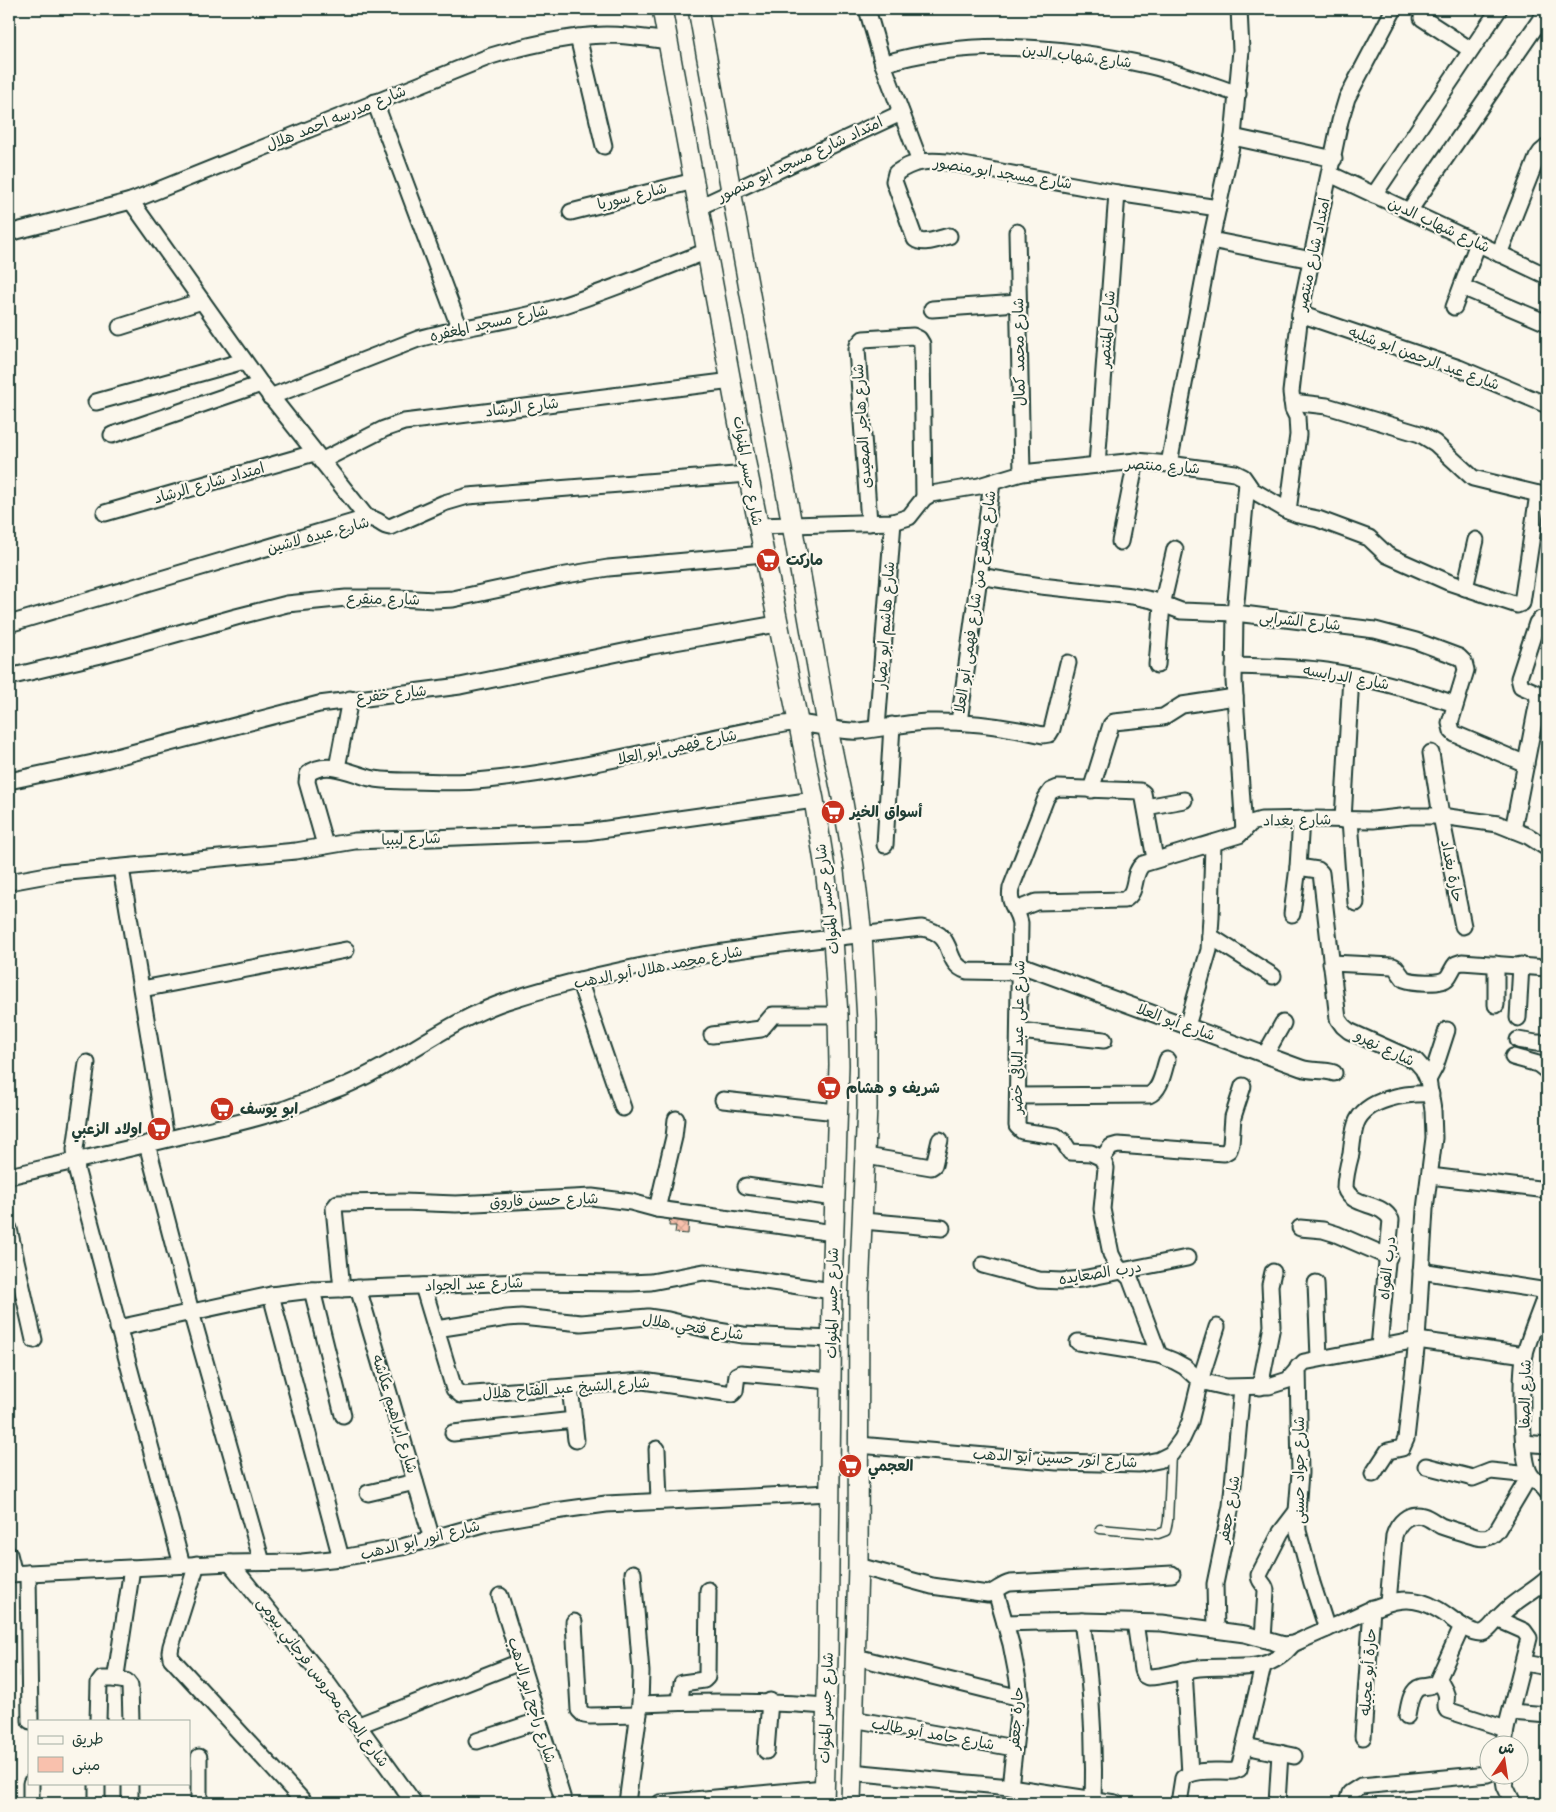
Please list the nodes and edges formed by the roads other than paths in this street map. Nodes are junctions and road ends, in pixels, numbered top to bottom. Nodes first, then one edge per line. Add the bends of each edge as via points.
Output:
1 (662, 9) edge
2 (698, 9) edge
3 (867, 9) edge
4 (1239, 9) edge
5 (1394, 9) edge
6 (1499, 9) edge
7 (1547, 10) edge
8 (1422, 18) dead end
9 (578, 37) junction
10 (668, 41) junction
11 (1471, 50) junction
12 (883, 64) junction
13 (1238, 94) junction
14 (376, 102) junction
15 (901, 113) junction
16 (1233, 137) junction
17 (604, 146) dead end
18 (1547, 147) edge
19 (1334, 159) junction
20 (920, 162) junction
21 (1330, 174) junction
22 (694, 181) junction
23 (732, 190) junction
24 (1117, 192) junction
25 (1374, 195) junction
26 (131, 201) junction
27 (699, 206) junction
28 (1218, 208) junction
29 (1409, 211) junction
30 (570, 212) dead end
31 (1017, 232) dead end
32 (9, 233) edge
33 (949, 236) dead end
34 (1211, 240) junction
35 (1478, 243) junction
36 (708, 251) junction
37 (1499, 254) junction
38 (1312, 260) junction
39 (1547, 276) edge
40 (1462, 286) junction
41 (202, 301) junction
42 (1018, 303) junction
43 (1454, 306) dead end
44 (932, 309) dead end
45 (1300, 314) junction
46 (1547, 323) edge
47 (120, 327) dead end
48 (460, 328) junction
49 (244, 361) junction
50 (732, 381) junction
51 (261, 384) junction
52 (270, 397) junction
53 (96, 402) dead end
54 (1292, 402) junction
55 (1547, 405) edge
56 (112, 435) dead end
57 (318, 457) junction
58 (1136, 461) junction
59 (1169, 464) junction
60 (1097, 465) junction
61 (1022, 473) junction
62 (748, 474) junction
63 (992, 482) junction
64 (1247, 483) junction
65 (1543, 495) edge
66 (924, 498) junction
67 (1288, 511) junction
68 (105, 513) dead end
69 (367, 518) junction
70 (869, 522) junction
71 (893, 522) junction
72 (792, 525) junction
73 (758, 526) junction
74 (1476, 540) dead end
75 (1120, 542) dead end
76 (1176, 548) dead end
77 (764, 554) junction
78 (979, 576) junction
79 (1465, 588) junction
80 (1162, 604) junction
81 (1235, 614) junction
82 (1547, 620) edge
83 (9, 624) edge
84 (777, 624) junction
85 (1068, 663) dead end
86 (1157, 665) dead end
87 (1234, 666) junction
88 (1351, 676) junction
89 (9, 677) edge
90 (1539, 695) edge
91 (1235, 697) junction
92 (350, 699) junction
93 (1455, 704) junction
94 (959, 722) junction
95 (798, 724) junction
96 (885, 726) junction
97 (828, 729) junction
98 (1431, 752) dead end
99 (1526, 764) junction
100 (337, 768) junction
101 (9, 781) edge
102 (1091, 790) junction
103 (814, 800) junction
104 (1184, 800) dead end
105 (1146, 807) junction
106 (1441, 816) junction
107 (1301, 819) junction
108 (1347, 820) junction
109 (1513, 830) junction
110 (1244, 831) junction
111 (1213, 843) junction
112 (325, 845) junction
113 (885, 845) dead end
114 (1547, 848) edge
115 (1155, 859) junction
116 (1298, 867) junction
117 (121, 868) junction
118 (9, 882) edge
119 (1356, 903) dead end
120 (1016, 910) junction
121 (1292, 914) dead end
122 (1463, 926) dead end
123 (862, 935) junction
124 (1210, 936) junction
125 (833, 939) junction
126 (346, 950) dead end
127 (1331, 963) junction
128 (1496, 964) junction
129 (1521, 965) junction
130 (1018, 968) junction
131 (1547, 968) edge
132 (1272, 976) dead end
133 (579, 980) junction
134 (142, 989) junction
135 (1496, 1005) dead end
136 (838, 1015) junction
137 (1518, 1018) dead end
138 (1283, 1023) dead end
139 (1187, 1026) junction
140 (1447, 1030) dead end
141 (1019, 1031) junction
142 (712, 1035) dead end
143 (1104, 1040) dead end
144 (1518, 1040) dead end
145 (1547, 1043) edge
146 (1265, 1055) junction
147 (1513, 1057) dead end
148 (1167, 1060) dead end
149 (87, 1063) dead end
150 (1547, 1071) edge
151 (1334, 1073) dead end
152 (1243, 1086) dead end
153 (1430, 1087) junction
154 (1018, 1096) junction
155 (723, 1100) dead end
156 (623, 1108) dead end
157 (838, 1112) junction
158 (676, 1119) dead end
159 (166, 1139) junction
160 (940, 1140) dead end
161 (147, 1144) junction
162 (866, 1156) junction
163 (1102, 1158) junction
164 (75, 1160) junction
165 (9, 1176) edge
166 (1430, 1176) junction
167 (746, 1186) dead end
168 (1547, 1190) edge
169 (835, 1198) junction
170 (657, 1209) junction
171 (864, 1221) junction
172 (942, 1228) dead end
173 (1300, 1228) dead end
174 (9, 1229) edge
175 (834, 1233) junction
176 (1389, 1257) junction
177 (1187, 1258) dead end
178 (983, 1265) dead end
179 (1122, 1270) junction
180 (1421, 1271) junction
181 (1273, 1272) dead end
182 (1316, 1283) dead end
183 (423, 1286) junction
184 (358, 1288) junction
185 (342, 1289) junction
186 (312, 1290) junction
187 (832, 1291) junction
188 (1547, 1291) edge
189 (271, 1295) junction
190 (191, 1312) junction
191 (1544, 1312) edge
192 (118, 1328) junction
193 (1217, 1328) dead end
194 (436, 1329) junction
195 (831, 1339) junction
196 (34, 1340) dead end
197 (1417, 1340) junction
198 (1078, 1342) dead end
199 (1380, 1346) junction
200 (1159, 1355) junction
201 (1525, 1355) junction
202 (1318, 1358) junction
203 (1298, 1367) junction
204 (830, 1381) junction
205 (1200, 1381) junction
206 (570, 1387) junction
207 (1260, 1387) junction
208 (1242, 1388) junction
209 (343, 1415) dead end
210 (574, 1420) junction
211 (453, 1434) dead end
212 (576, 1440) dead end
213 (1524, 1443) junction
214 (859, 1445) junction
215 (1547, 1446) edge
216 (657, 1449) dead end
217 (1171, 1454) junction
218 (1426, 1466) dead end
219 (1373, 1474) dead end
220 (1530, 1475) junction
221 (416, 1482) junction
222 (1547, 1492) edge
223 (368, 1493) dead end
224 (830, 1493) junction
225 (659, 1500) junction
226 (1297, 1512) junction
227 (1100, 1529) dead end
228 (432, 1539) junction
229 (9, 1554) edge
230 (341, 1558) junction
231 (230, 1562) junction
232 (262, 1562) junction
233 (197, 1564) junction
234 (182, 1565) junction
235 (858, 1566) junction
236 (132, 1568) junction
237 (633, 1573) dead end
238 (17, 1574) edge
239 (1172, 1574) dead end
240 (1547, 1579) edge
241 (708, 1590) dead end
242 (996, 1592) junction
243 (500, 1596) dead end
244 (1388, 1602) junction
245 (1372, 1608) junction
246 (1497, 1619) junction
247 (1082, 1621) junction
248 (574, 1622) dead end
249 (1135, 1622) junction
250 (1005, 1623) junction
251 (1462, 1626) junction
252 (1326, 1629) junction
253 (1216, 1630) junction
254 (1263, 1639) junction
255 (1293, 1644) junction
256 (856, 1658) junction
257 (520, 1662) junction
258 (1524, 1663) junction
259 (1263, 1666) junction
260 (1547, 1667) edge
261 (1184, 1670) junction
262 (114, 1678) junction
263 (1439, 1678) junction
264 (1020, 1698) junction
265 (770, 1701) junction
266 (680, 1702) junction
267 (826, 1706) junction
268 (640, 1709) junction
269 (1511, 1712) junction
270 (1547, 1715) edge
271 (1407, 1716) dead end
272 (853, 1719) junction
273 (30, 1720) edge
274 (98, 1720) edge
275 (131, 1720) edge
276 (538, 1721) junction
277 (360, 1725) junction
278 (1506, 1729) junction
279 (1505, 1734) edge
280 (1363, 1737) dead end
281 (477, 1740) dead end
282 (1245, 1746) junction
283 (1014, 1748) junction
284 (766, 1751) dead end
285 (199, 1757) dead end
286 (852, 1772) junction
287 (1190, 1774) junction
288 (1478, 1775) edge
289 (31, 1784) edge
290 (97, 1784) edge
291 (130, 1784) edge
292 (1505, 1784) edge
293 (1010, 1787) junction
294 (824, 1796) edge
295 (1093, 1799) junction
296 (31, 1803) edge
297 (97, 1803) edge
298 (130, 1803) edge
299 (199, 1803) edge
300 (305, 1803) edge
301 (414, 1803) edge
302 (564, 1803) edge
303 (627, 1803) edge
304 (660, 1803) edge
305 (850, 1803) edge
306 (1115, 1803) edge
307 (1179, 1803) edge
308 (1277, 1803) edge
309 (1347, 1803) edge
310 (1513, 1803) edge

1 - 10 street, شارع جسر المنوات
2 - 23 street, شارع جسر المنوات
3 - 12 street
4 - 13 street
5 - 19 street, امتداد شارع منتصر via 1347,98
6 - 11 street
7 - 29 street
8 - 11 street
9 - 10 street, شارع مدرسه احمد هلال via 606,35
9 - 14 street, شارع مدرسه احمد هلال via 491,56
9 - 17 street
10 - 22 street, شارع جسر المنوات
11 - 25 street
12 - 13 street, شارع شهاب الدين via 911,56 970,48 1035,49 1151,66
12 - 15 street
13 - 16 street
14 - 26 street, شارع مدرسه احمد هلال
14 - 48 street
15 - 20 street
15 - 23 street, امتداد شارع مسجد ابو منصور
16 - 19 street
16 - 28 street
18 - 37 street via 1537,158
19 - 21 street, امتداد شارع منتصر
20 - 24 street, شارع مسجد ابو منصور via 947,162
20 - 33 street, شارع مسجد ابو منصور via 898,171 893,178 914,237 924,242
21 - 25 street, شارع شهاب الدين
21 - 38 street, امتداد شارع منتصر
22 - 27 street, شارع جسر المنوات
22 - 30 street, شارع سوريا
23 - 27 street, امتداد شارع مسجد ابو منصور
23 - 72 street, شارع جسر المنوات
24 - 28 street, شارع مسجد ابو منصور
24 - 60 street, شارع المنتصر
25 - 29 street, شارع شهاب الدين
26 - 32 street, شارع مدرسه احمد هلال
26 - 41 street
27 - 36 street, شارع جسر المنوات
28 - 34 street
29 - 35 street, شارع شهاب الدين
31 - 42 street, شارع محمد كمال
34 - 38 street
34 - 59 street
35 - 37 street, شارع شهاب الدين
35 - 40 street
36 - 48 street, شارع مسجد المغفره via 556,308
36 - 50 street, شارع جسر المنوات
37 - 39 street, شارع شهاب الدين
38 - 45 street, امتداد شارع منتصر
40 - 43 street
40 - 46 street
41 - 47 street
41 - 49 street
42 - 44 street
42 - 61 street, شارع محمد كمال
45 - 54 street, امتداد شارع منتصر via 1291,383
45 - 55 street, شارع عبد الرحمن ابو شلبه via 1452,365
48 - 52 street, شارع مسجد المغفره via 418,339
49 - 51 street
49 - 53 street
50 - 57 street, شارع الرشاد via 404,422
50 - 62 street, شارع جسر المنوات
51 - 52 street
51 - 56 street
52 - 57 street
54 - 65 street via 1327,406 1420,434 1435,443 1473,478
54 - 67 street, امتداد شارع منتصر via 1298,426
57 - 68 street, امتداد شارع الرشاد
57 - 69 street
58 - 59 street, شارع منتصر
58 - 60 street, شارع منتصر
58 - 75 street
59 - 64 street, شارع منتصر via 1235,473
60 - 61 street, شارع منتصر
61 - 63 street, شارع منتصر
62 - 69 street, شارع عبده لاشين via 468,496 390,527
62 - 73 street, شارع جسر المنوات
63 - 66 street, شارع منتصر
63 - 78 street, شارع متفرع من شارع فهمى أبو العلا
64 - 67 street, شارع منتصر via 1252,490
64 - 81 street
65 - 79 street, شارع منتصر via 1522,603 1517,605
66 - 70 street, شارع هاجر الصعيدى via 922,344 912,336 863,339 857,353
66 - 71 street via 909,517
67 - 79 street, شارع منتصر via 1370,538 1387,555
69 - 83 street, شارع عبده لاشين
70 - 71 street
70 - 72 street
71 - 96 street, شارع هاشم ابو نصار
72 - 73 street
72 - 97 street, شارع جسر المنوات
73 - 77 street, شارع جسر المنوات
74 - 79 street
76 - 80 street
77 - 84 street, شارع جسر المنوات
77 - 89 street, شارع منقرع via 608,568 453,599 346,598 287,604
78 - 80 street, شارع الشرابى via 1132,596
78 - 94 street, شارع متفرع من شارع فهمى أبو العلا
80 - 81 street, شارع الشرابى via 1181,611
80 - 86 street
81 - 87 street
81 - 93 street, شارع الشرابى via 1375,630 1459,656 1466,670
82 - 90 street via 1540,619 1537,623 1519,678 1521,686
84 - 92 street, شارع خفرع via 460,686
84 - 95 street, شارع جسر المنوات
85 - 94 street, شارع فهمى أبو العلا via 1048,734
87 - 88 street, شارع الدرايسه via 1279,667
87 - 91 street
88 - 93 street, شارع الدرايسه
88 - 108 street
90 - 99 street
91 - 102 street via 1182,705 1163,717 1114,722
91 - 110 street
92 - 100 street
92 - 101 street, شارع خفرع
93 - 99 street, شارع الشرابى via 1450,723 1455,734
94 - 96 street, شارع فهمى أبو العلا
95 - 97 street, شارع فهمى أبو العلا
95 - 100 street, شارع فهمى أبو العلا via 785,724 579,767 484,781 383,780
95 - 103 street, شارع جسر المنوات
96 - 97 street, شارع فهمى أبو العلا via 850,731
96 - 113 street, شارع هاشم ابو نصار
97 - 123 street, شارع جسر المنوات via 854,866
98 - 106 street, حارة بغداد
99 - 109 street
100 - 112 street, شارع فهمى أبو العلا via 311,771 307,776
102 - 105 street, شارع على عبد الباقى خضر via 1140,791
102 - 120 street, شارع على عبد الباقى خضر via 1058,788 1048,794 1011,888 1011,904
103 - 112 street, شارع ليبيا via 558,835 385,839
103 - 125 street, شارع جسر المنوات
104 - 105 street
105 - 115 street
106 - 108 street, شارع بغداد
106 - 109 street, شارع بغداد via 1498,824
106 - 122 street, حارة بغداد
107 - 108 street, شارع بغداد
107 - 110 street, شارع بغداد via 1254,821
107 - 116 street
108 - 119 street
109 - 114 street, شارع بغداد
110 - 111 street, شارع بغداد via 1239,836
111 - 115 street, شارع بغداد
111 - 124 street
112 - 117 street, شارع ليبيا via 296,851
115 - 120 street, شارع بغداد via 1138,868 1133,892 1124,900 1036,902
116 - 121 street
116 - 127 street, شارع نهرو via 1321,872
117 - 118 street, شارع ليبيا via 58,873
117 - 134 street
120 - 130 street, شارع على عبد الباقى خضر via 1020,923
123 - 125 street, شارع محمد هلال أبو الدهب
123 - 130 street via 922,928 934,930 941,934 955,963 962,969
123 - 162 street, شارع جسر المنوات via 867,1021
124 - 132 street
124 - 139 street via 1206,963
125 - 133 street, شارع محمد هلال أبو الدهب via 681,960
125 - 136 street, شارع جسر المنوات
126 - 134 street
127 - 128 street via 1393,966 1404,979 1430,982 1443,981 1456,964 1462,962
127 - 153 street, شارع نهرو via 1336,1008 1342,1026 1416,1061
128 - 129 street
128 - 135 street
129 - 131 street
129 - 137 street
130 - 139 street, شارع أبو العلا
130 - 141 street, شارع على عبد الباقى خضر
133 - 156 street
133 - 159 street, شارع محمد هلال أبو الدهب via 471,1015 342,1087 278,1111
134 - 159 street
136 - 142 street via 773,1015 760,1029
136 - 157 street, شارع جسر المنوات
138 - 146 street
139 - 146 street, شارع أبو العلا
140 - 153 street
141 - 143 street
141 - 154 street, شارع على عبد الباقى خضر
144 - 145 street
146 - 151 street, شارع أبو العلا via 1305,1070
147 - 150 street via 1538,1064
148 - 154 street via 1158,1088 1149,1095
149 - 164 street
152 - 163 street via 1234,1117 1231,1144 1224,1154 1118,1145 1111,1147
153 - 166 street, شارع نهرو via 1434,1124
153 - 176 street, درب الفواه via 1385,1100 1365,1111 1356,1124 1345,1188 1350,1196 1384,1210 1388,1215 1392,1226
154 - 163 street, شارع على عبد الباقى خضر via 1017,1126 1020,1130 1056,1136 1070,1152 1091,1153
155 - 157 street
157 - 169 street, شارع جسر المنوات
158 - 170 street
159 - 161 street, شارع محمد هلال أبو الدهب
160 - 162 street via 931,1167
161 - 164 street, شارع محمد هلال أبو الدهب
161 - 190 street
162 - 171 street, شارع جسر المنوات
163 - 179 street via 1106,1168 1102,1209 1113,1261
164 - 165 street, شارع محمد هلال أبو الدهب
164 - 192 street
166 - 168 street
166 - 180 street, شارع نهرو
167 - 169 street
169 - 175 street, شارع جسر المنوات
170 - 175 street, شارع حسن فاروق
170 - 185 street, شارع حسن فاروق via 592,1197 456,1204 338,1203 334,1208
171 - 172 street
171 - 214 street, شارع جسر المنوات
173 - 176 street via 1336,1234
174 - 196 street
175 - 187 street, شارع جسر المنوات
176 - 199 street, درب الفواه
177 - 179 street, درب الصعايده
178 - 179 street, درب الصعايده via 1039,1280 1061,1281
179 - 200 street via 1130,1278
180 - 188 street
180 - 197 street, شارع نهرو
181 - 207 street via 1270,1285 1272,1326
182 - 202 street
183 - 184 street, شارع عبد الجواد
183 - 187 street, شارع عبد الجواد via 651,1282 704,1272
183 - 194 street, شارع الشيخ عبد الفتاح هلال
184 - 185 street, شارع عبد الجواد
184 - 221 street, شارع ابراهيم عكاشه
185 - 186 street, شارع عبد الجواد
186 - 189 street, شارع عبد الجواد
186 - 209 street
187 - 195 street, شارع جسر المنوات
188 - 191 street, شارع الصفا
189 - 190 street, شارع عبد الجواد
189 - 230 street
190 - 192 street, شارع عبد الجواد
190 - 232 street
191 - 201 street, شارع الصفا
192 - 234 street
193 - 205 street
194 - 195 street, شارع فتحي هلال via 522,1317 581,1323 648,1317 743,1335
194 - 206 street, شارع الشيخ عبد الفتاح هلال via 454,1389 461,1395
195 - 204 street, شارع جسر المنوات
197 - 199 street
197 - 201 street
197 - 219 street, شارع نهرو via 1405,1442 1399,1450 1388,1451
198 - 200 street
199 - 202 street
200 - 205 street via 1185,1367
201 - 213 street, شارع الصفا via 1522,1381
202 - 203 street
203 - 207 street via 1288,1380
203 - 226 street, شارع جواد حسنى via 1300,1473
204 - 206 street, شارع الشيخ عبد الفتاح هلال via 741,1373 737,1375 735,1392 730,1394 643,1381
204 - 224 street, شارع جسر المنوات
205 - 208 street via 1213,1386
205 - 217 street via 1190,1422
206 - 210 street
207 - 208 street
208 - 253 street, شارع جعفر via 1232,1498 1215,1584
210 - 211 street
210 - 212 street
213 - 215 street
213 - 220 street, شارع الصفا
214 - 217 street, شارع انور حسين أبو الدهب via 1058,1462 1139,1464
214 - 235 street, شارع جسر المنوات
216 - 225 street
217 - 227 lane via 1166,1531 1158,1534
218 - 220 street via 1473,1478 1491,1471
220 - 222 street
220 - 244 street via 1491,1537 1476,1537 1439,1525 1424,1516 1404,1519 1394,1536
221 - 223 street
221 - 228 street, شارع ابراهيم عكاشه
224 - 225 street, شارع انور ابو الدهب
224 - 267 street, شارع جسر المنوات
225 - 228 street, شارع انور ابو الدهب via 548,1512 491,1522
226 - 252 street, شارع جواد حسنى via 1303,1551
226 - 254 street via 1281,1532 1259,1575 1266,1591
228 - 230 street, شارع انور ابو الدهب
229 - 238 street
230 - 232 street, شارع انور ابو الدهب
231 - 232 street, شارع انور ابو الدهب
231 - 233 street, شارع انور ابو الدهب
231 - 277 street, شارع الحاج محروس فرجاني بيومى
233 - 234 street, شارع انور ابو الدهب
233 - 300 street via 171,1646 171,1658
234 - 236 street, شارع انور ابو الدهب
235 - 242 street via 954,1591
235 - 256 street, شارع جسر المنوات
236 - 238 street, شارع انور ابو الدهب
236 - 262 street
237 - 268 street via 641,1672
238 - 273 street
239 - 242 street via 1010,1583
240 - 246 street
241 - 266 street via 708,1678 682,1683
242 - 250 street, حارة جعفر
243 - 257 street, شارع راجح ابو الدهب
244 - 245 street
244 - 251 street via 1424,1603
245 - 252 street
245 - 280 street, حارة أبو عجيله
246 - 251 street via 1481,1633
246 - 258 street via 1528,1635 1530,1642
247 - 249 street
247 - 250 street
247 - 295 street via 1091,1692
248 - 268 street via 579,1710 590,1716
249 - 253 street
249 - 261 street via 1144,1675 1151,1678
250 - 264 street, حارة جعفر via 1016,1662
251 - 263 street
252 - 255 street
253 - 254 street
254 - 255 street via 1275,1644
255 - 259 street via 1285,1654
256 - 264 street
256 - 272 street, شارع جسر المنوات
257 - 276 street, شارع راجح ابو الدهب
257 - 277 street
258 - 260 street
258 - 269 street
259 - 261 street
259 - 282 street
261 - 287 street
262 - 274 street via 102,1679 99,1683
262 - 275 street via 126,1681 130,1686
263 - 271 street via 1434,1685 1421,1687 1413,1694
263 - 278 street via 1446,1693 1448,1710
264 - 283 street, حارة جعفر
265 - 266 street
265 - 267 street
265 - 284 street
266 - 268 street
267 - 294 street, شارع جسر المنوات
268 - 303 street
269 - 270 street
269 - 278 street
272 - 283 street, شارع حامد أبو طالب
272 - 286 street, شارع جسر المنوات
276 - 281 street
276 - 302 street, شارع راجح ابو الدهب
277 - 301 street, شارع الحاج محروس فرجاني بيومى
278 - 279 street
282 - 287 street via 1239,1770
282 - 308 street via 1287,1755
283 - 293 street, حارة جعفر
285 - 299 street
286 - 293 street
286 - 305 street, شارع جسر المنوات
287 - 307 street via 1184,1778
288 - 309 street via 1361,1786 1350,1793
289 - 296 street
290 - 297 street
291 - 298 street
292 - 310 street
293 - 295 street
294 - 304 street
295 - 306 street

